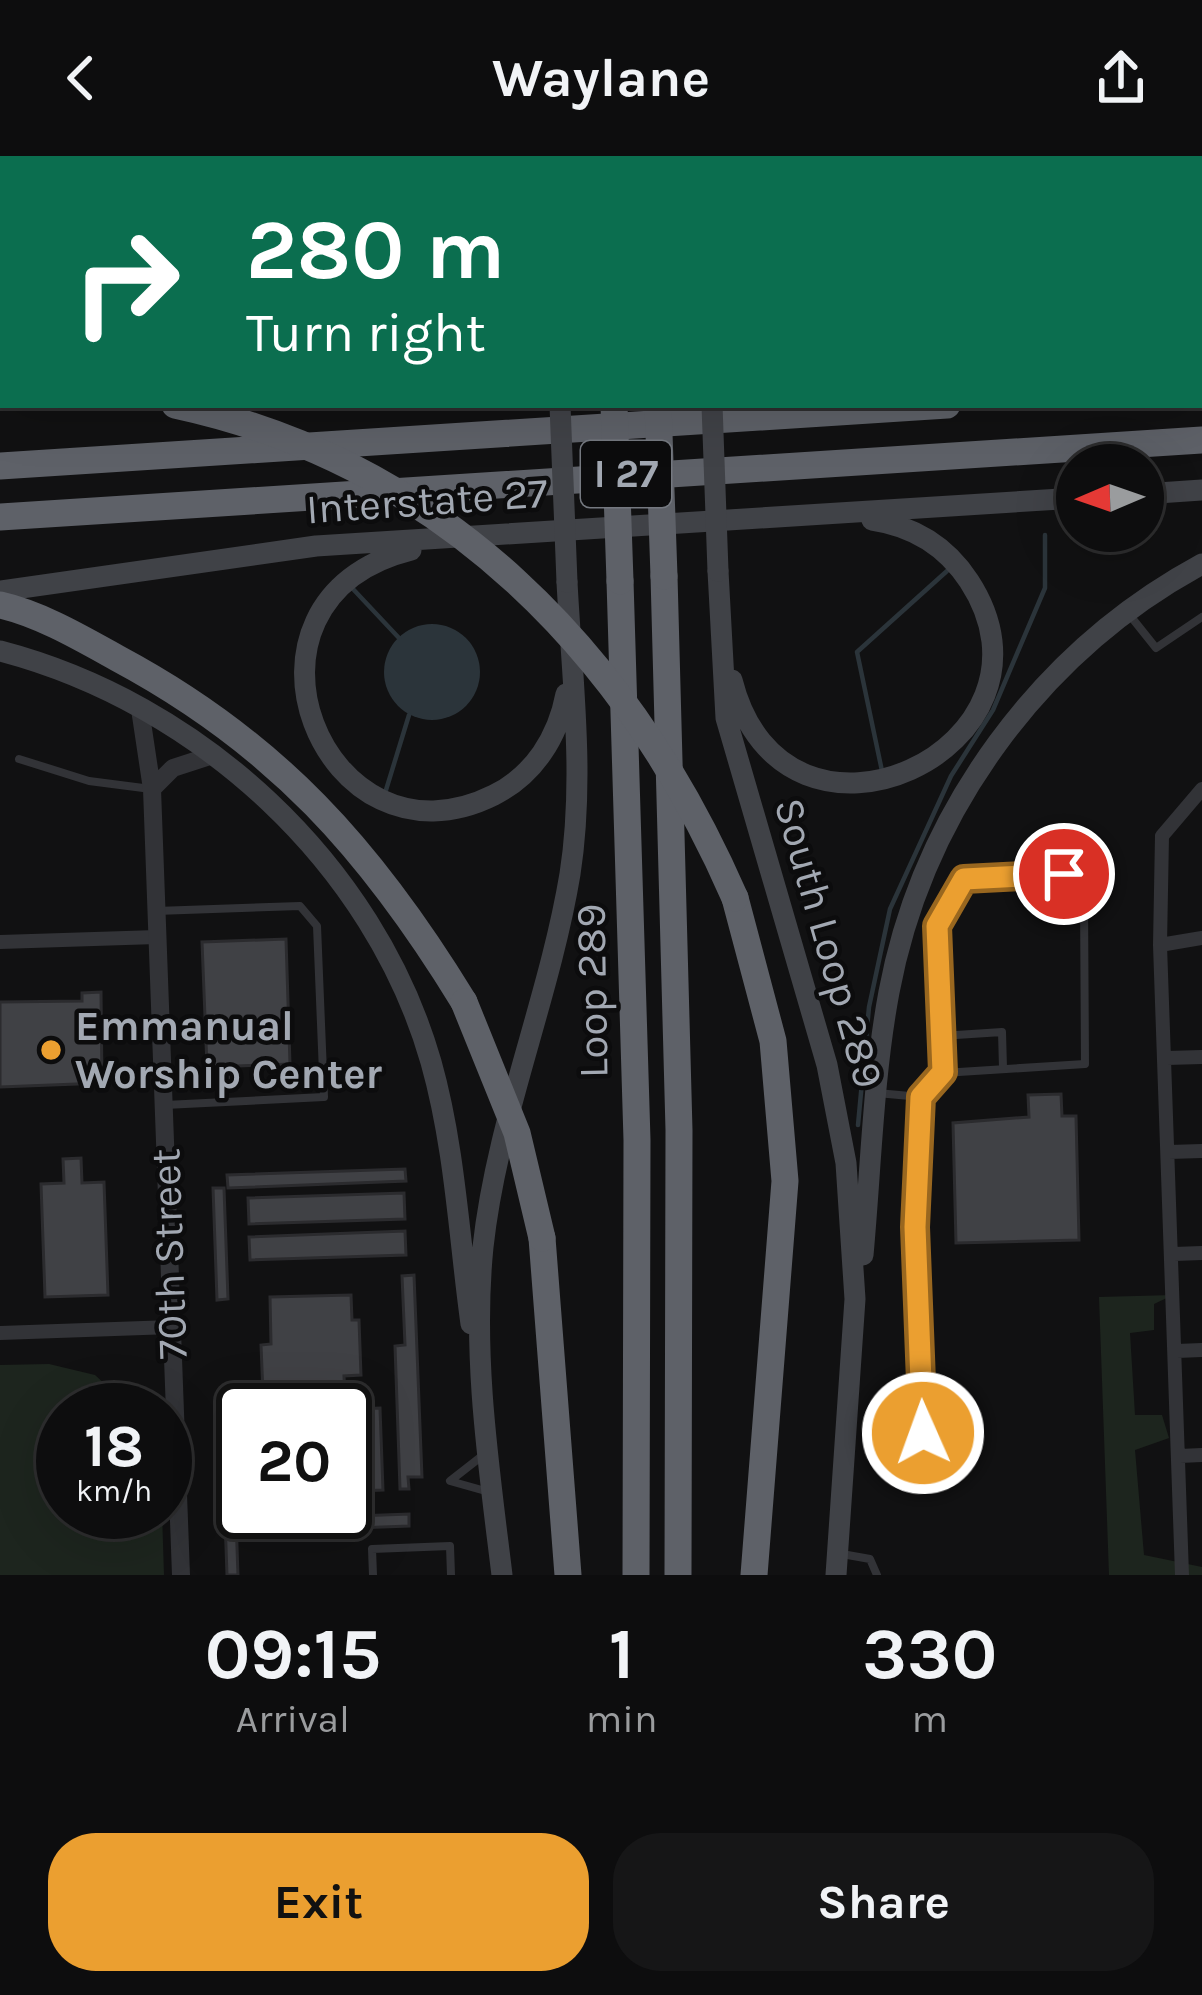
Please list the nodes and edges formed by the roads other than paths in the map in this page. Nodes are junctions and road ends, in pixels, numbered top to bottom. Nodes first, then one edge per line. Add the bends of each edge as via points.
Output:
1 (186, 408) edge
2 (560, 408) edge
3 (614, 408) edge
4 (658, 408) edge
5 (712, 408) edge
6 (900, 408) edge
7 (1202, 440) edge
8 (0, 466) edge
9 (1202, 490) edge
10 (1164, 493) edge
11 (1056, 499) edge
12 (836, 514) junction
13 (0, 517) edge
14 (490, 536) junction
15 (1202, 564) edge
16 (0, 591) edge
17 (0, 604) edge
18 (1127, 611) junction
19 (1202, 617) edge
20 (718, 626) junction
21 (0, 651) edge
22 (572, 664) junction
23 (140, 709) junction
24 (213, 755) junction
25 (19, 759) dead end
26 (152, 789) junction
27 (1202, 789) edge
28 (156, 911) junction
29 (157, 937) junction
30 (1202, 938) edge
31 (0, 943) edge
32 (1160, 945) junction
33 (941, 1036) junction
34 (1202, 1057) edge
35 (1167, 1058) junction
36 (1003, 1068) junction
37 (943, 1072) junction
38 (878, 1093) junction
39 (921, 1097) junction
40 (164, 1105) junction
41 (1202, 1151) edge
42 (1169, 1152) junction
43 (1202, 1252) edge
44 (1174, 1254) junction
45 (172, 1327) junction
46 (0, 1333) edge
47 (1202, 1350) edge
48 (1178, 1351) junction
49 (852, 1375) junction
50 (484, 1420) junction
51 (488, 1452) junction
52 (1202, 1455) edge
53 (1180, 1456) junction
54 (924, 1471) dead end
55 (492, 1492) junction
56 (837, 1564) edge
57 (182, 1575) edge
58 (373, 1575) edge
59 (451, 1575) edge
60 (502, 1575) edge
61 (568, 1575) edge
62 (636, 1575) edge
63 (678, 1575) edge
64 (754, 1575) edge
65 (877, 1575) edge
66 (1182, 1575) edge

1 - 64 highway, bridge via 280,435 375,476 446,520 577,641 635,712 698,813 735,898 773,1041 785,1181
2 - 22 main road, bridge
3 - 62 highway, Loop 289, bridge via 637,1140
4 - 63 highway, Loop 289, bridge via 680,1130
5 - 20 main road, South Loop 289, bridge
6 - 8 highway, I 27
7 - 13 highway, I 27
9 - 10 main road
11 - 12 main road, Interstate 27
12 - 14 main road, Interstate 27
12 - 20 main road via 917,532 972,585 985,619 989,670 957,742 926,765 880,782 828,780 793,768 746,721
14 - 16 main road, Interstate 27 via 316,546
14 - 22 main road via 378,560 337,589 314,625 302,675 321,743 348,777 386,801 440,810 477,803 538,760 558,726
15 - 18 main road
17 - 61 highway, bridge via 150,675 256,748 362,852 464,1002 517,1133 542,1238
18 - 19 lane via 1156,648
18 - 38 main road via 1030,701 937,845 890,989
20 - 49 main road, South Loop 289 via 726,718 839,1123 852,1232
21 - 23 main road
22 - 50 main road via 574,840 562,917 494,1173 483,1255
23 - 24 main road
23 - 26 street, 70th Street
24 - 26 street via 173,768
24 - 50 main road via 320,854 383,950 415,1017 449,1149
25 - 26 lane via 89,781
26 - 28 street, 70th Street
27 - 32 street via 1162,836
28 - 29 street, 70th Street
28 - 40 lane via 300,906 317,926 324,1097
29 - 31 street
29 - 40 street, 70th Street
30 - 32 street
32 - 35 street
33 - 36 lane via 1001,1032
33 - 36 lane via 937,926 964,879 1077,878 1084,898 1085,1064
33 - 37 lane
34 - 35 street
35 - 42 street
36 - 37 lane
37 - 39 lane
38 - 39 lane
38 - 49 main road
39 - 54 lane via 915,1227
40 - 45 street, 70th Street
41 - 42 street
42 - 44 street
43 - 44 street
44 - 48 street
45 - 46 street
45 - 57 street, 70th Street
47 - 48 street
48 - 53 street
49 - 56 main road, South Loop 289
50 - 51 main road
51 - 55 main road
51 - 55 lane via 450,1481
52 - 53 street
53 - 66 street
55 - 60 main road
56 - 65 lane via 866,1556
58 - 59 lane via 372,1549 450,1546

